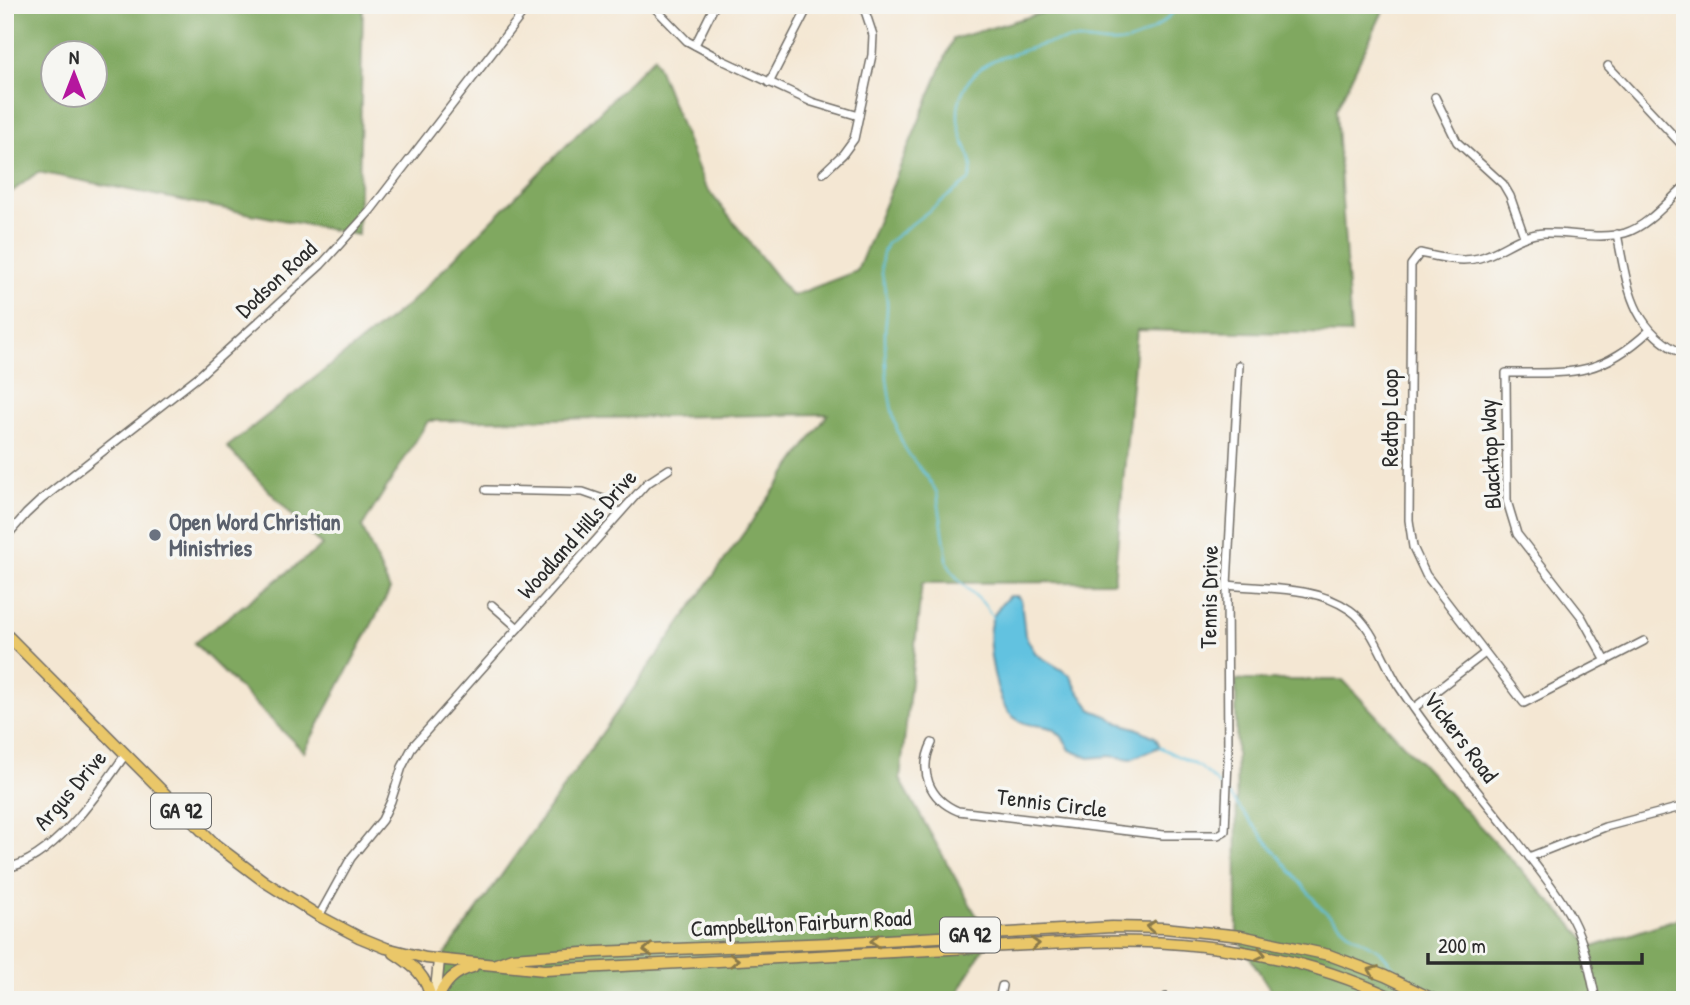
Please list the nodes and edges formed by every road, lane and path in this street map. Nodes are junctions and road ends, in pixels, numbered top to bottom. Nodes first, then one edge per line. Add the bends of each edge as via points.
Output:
1 (529, 5) edge
2 (652, 5) edge
3 (715, 5) edge
4 (809, 5) edge
5 (863, 5) edge
6 (695, 45) junction
7 (1608, 66) dead end
8 (769, 83) junction
9 (1435, 97) dead end
10 (859, 116) junction
11 (1685, 148) edge
12 (823, 173) dead end
13 (1685, 186) edge
14 (1617, 234) junction
15 (1524, 236) junction
16 (1649, 331) junction
17 (1685, 355) edge
18 (1239, 365) dead end
19 (668, 470) dead end
20 (486, 489) dead end
21 (620, 513) junction
22 (5, 538) edge
23 (1227, 585) junction
24 (492, 604) dead end
25 (518, 628) junction
26 (5, 634) edge
27 (1644, 641) dead end
28 (1485, 653) junction
29 (1606, 661) junction
30 (1415, 708) junction
31 (932, 743) dead end
32 (125, 755) junction
33 (1685, 806) edge
34 (1225, 831) joint
35 (1529, 858) junction
36 (5, 868) edge
37 (319, 916) junction
38 (386, 948) junction
39 (439, 960) junction
40 (494, 964) junction
41 (1002, 986) dead end
42 (435, 1000) edge
43 (999, 1000) edge
44 (1397, 1000) edge
45 (1435, 1000) edge
46 (1596, 1000) edge

1 - 22 street, Dodson Road via 370,211 321,265 200,376 41,499
2 - 6 street
3 - 6 street
4 - 8 street
5 - 10 street via 872,45
6 - 8 street
7 - 11 street
8 - 10 street
9 - 15 street via 1457,142 1503,184
10 - 12 street via 854,139
13 - 14 street, Redtop Loop via 1640,227
14 - 15 street, Redtop Loop
14 - 16 street via 1630,297
15 - 28 street, Redtop Loop via 1478,258 1453,260 1420,253 1411,265 1409,520 1413,547 1426,575
16 - 17 street
16 - 29 street, Blacktop Way via 1613,360 1590,369 1506,373 1507,501 1517,534 1580,616
18 - 23 street, Tennis Drive
19 - 21 street, Woodland Hills Drive via 646,484
20 - 21 street via 583,492 603,499
21 - 25 street, Woodland Hills Drive
23 - 30 street, Vickers Road via 1315,593 1349,609 1367,627
23 - 34 street, Tennis Drive
24 - 25 street, Woodland Hills Drive
25 - 37 street, Woodland Hills Drive via 413,746 382,820 351,858
26 - 32 main road, Campbellton Fairburn Road / GA 92
27 - 29 street, Redtop Loop
28 - 29 street, Redtop Loop via 1524,703
28 - 30 street
30 - 35 street, Vickers Road
31 - 34 street, Tennis Circle via 925,762 928,784 940,801 958,811 1163,835 1218,835
32 - 36 street, Argus Drive via 63,834 22,864
32 - 37 main road, Campbellton Fairburn Road / GA 92 via 216,845
33 - 35 street via 1605,827
35 - 46 street, Vickers Road via 1572,920 1585,951
37 - 38 main road, Campbellton Fairburn Road / GA 92
38 - 39 main road, Campbellton Fairburn Road / GA 92
38 - 42 main road via 420,972
39 - 40 main road, Campbellton Fairburn Road / GA 92
39 - 42 main road
40 - 42 main road via 453,975
40 -> 44 main road, Campbellton Fairburn Road / GA 92 via 544,970 1149,940 1205,944 1274,957
45 -> 40 main road, Campbellton Fairburn Road / GA 92 via 1385,975 1328,955 1241,936 1164,928 597,952 512,958
41 - 43 street

